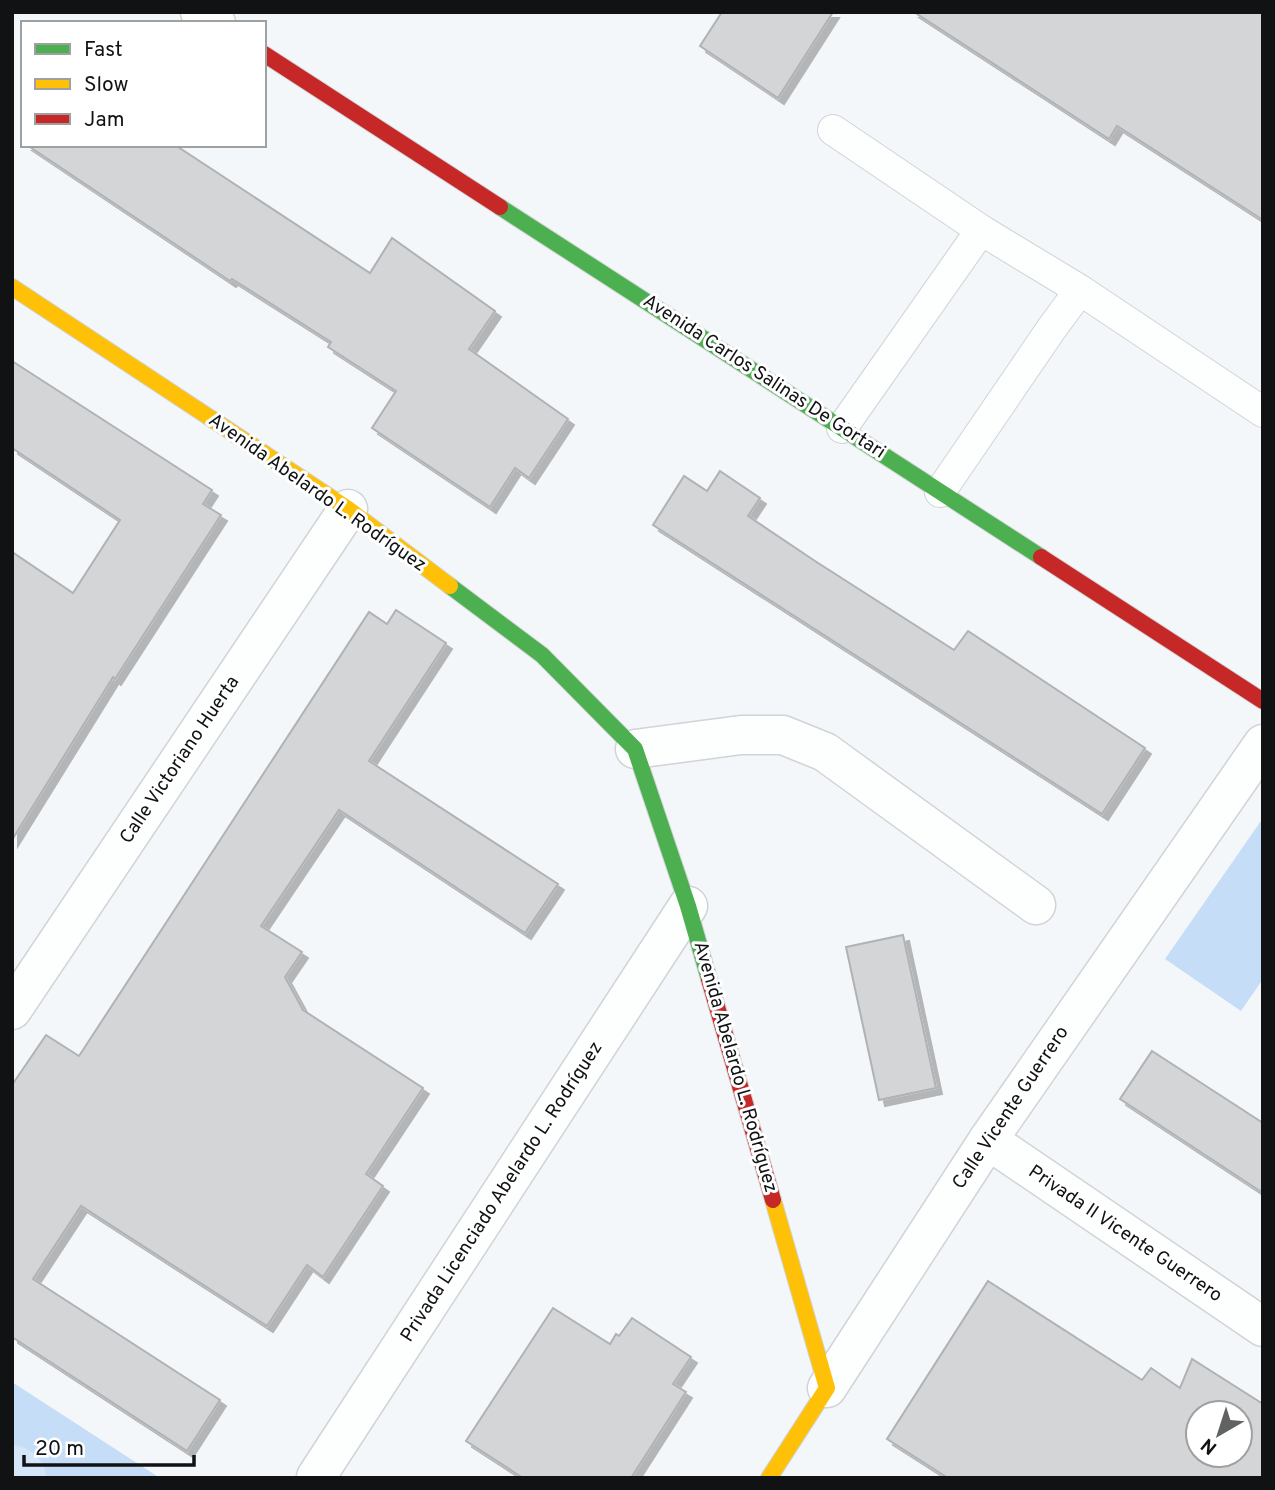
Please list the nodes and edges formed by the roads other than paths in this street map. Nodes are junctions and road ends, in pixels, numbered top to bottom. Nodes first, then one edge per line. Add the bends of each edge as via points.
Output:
1 (266, 55) edge
2 (833, 130) dead end
3 (981, 230) junction
4 (12, 287) edge
5 (1080, 290) junction
6 (1263, 412) edge
7 (842, 428) junction
8 (940, 492) junction
9 (348, 509) junction
10 (1263, 701) edge
11 (1263, 744) edge
12 (635, 750) junction
13 (1036, 905) dead end
14 (688, 906) junction
15 (12, 1010) edge
16 (988, 1140) junction
17 (1263, 1327) edge
18 (827, 1388) junction
19 (316, 1477) edge
20 (769, 1478) edge

1 - 7 street, Avenida Carlos Salinas De Gortari
2 - 3 lane
3 - 5 lane
3 - 7 lane
4 - 9 street, Avenida Abelardo L. Rodríguez
5 - 6 lane
5 - 8 lane
7 - 8 street, Avenida Carlos Salinas De Gortari
8 - 10 street, Avenida Carlos Salinas De Gortari
9 - 12 street, Avenida Abelardo L. Rodríguez via 542,655
9 - 15 street, Calle Victoriano Huerta
11 - 16 street, Calle Vicente Guerrero
12 - 13 street via 783,735 825,752
12 - 14 street, Avenida Abelardo L. Rodríguez
14 - 18 street, Avenida Abelardo L. Rodríguez
14 - 19 street, Privada Licenciado Abelardo L. Rodríguez
16 - 17 street, Privada II Vicente Guerrero
16 - 18 street, Calle Vicente Guerrero
18 - 20 street, Calle Vicente Guerrero

